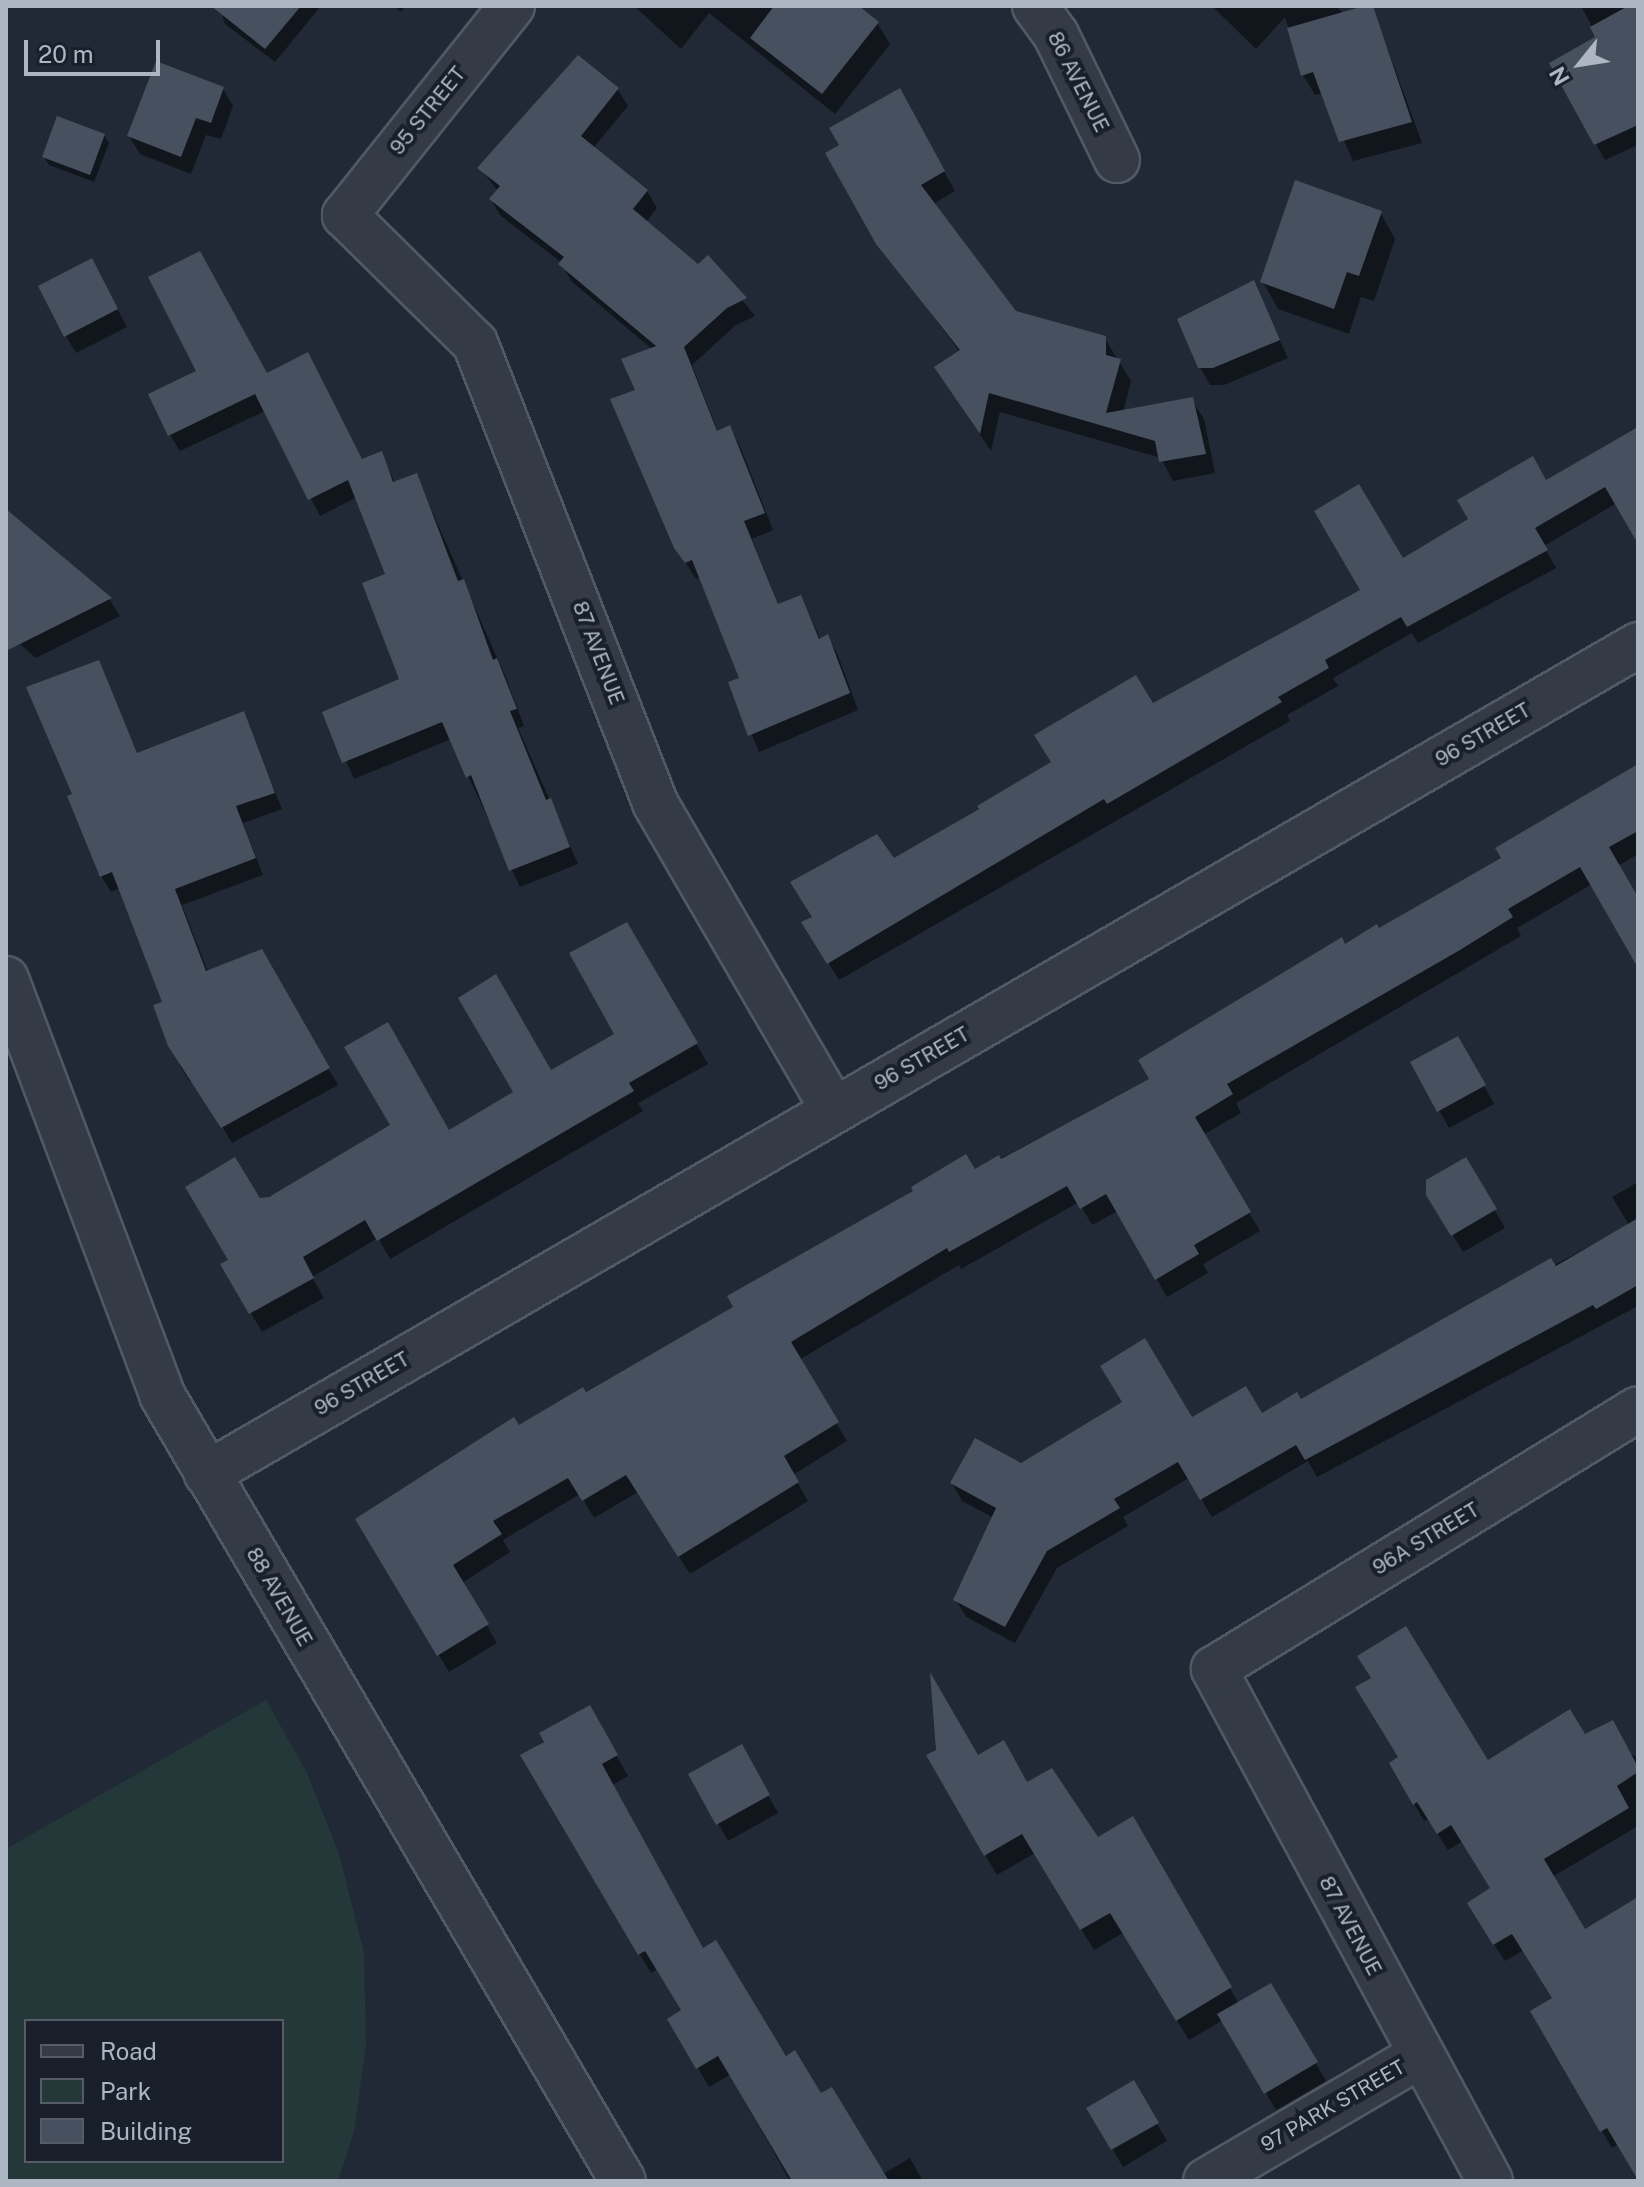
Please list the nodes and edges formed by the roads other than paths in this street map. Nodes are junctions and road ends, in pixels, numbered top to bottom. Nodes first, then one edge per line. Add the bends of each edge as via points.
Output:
1 (512, 6) edge
2 (1035, 6) edge
3 (1117, 160) dead end
4 (345, 215) joint
5 (1638, 645) edge
6 (6, 979) edge
7 (834, 1110) junction
8 (1638, 1409) edge
9 (207, 1474) junction
10 (1214, 1669) joint
11 (1419, 2056) junction
12 (623, 2181) edge
13 (1206, 2181) edge
14 (1490, 2181) edge

1 - 4 street, 95 STREET
2 - 3 street, 86 AVENUE via 1056,35
4 - 7 street, 87 AVENUE via 475,343 655,803
5 - 7 street, 96 STREET
6 - 9 street, 88 AVENUE via 162,1395
7 - 9 street, 96 STREET
8 - 10 street, 96A STREET
9 - 12 street, 88 AVENUE
10 - 11 street, 87 AVENUE
11 - 13 street, 97 PARK STREET
11 - 14 street, 87 AVENUE

